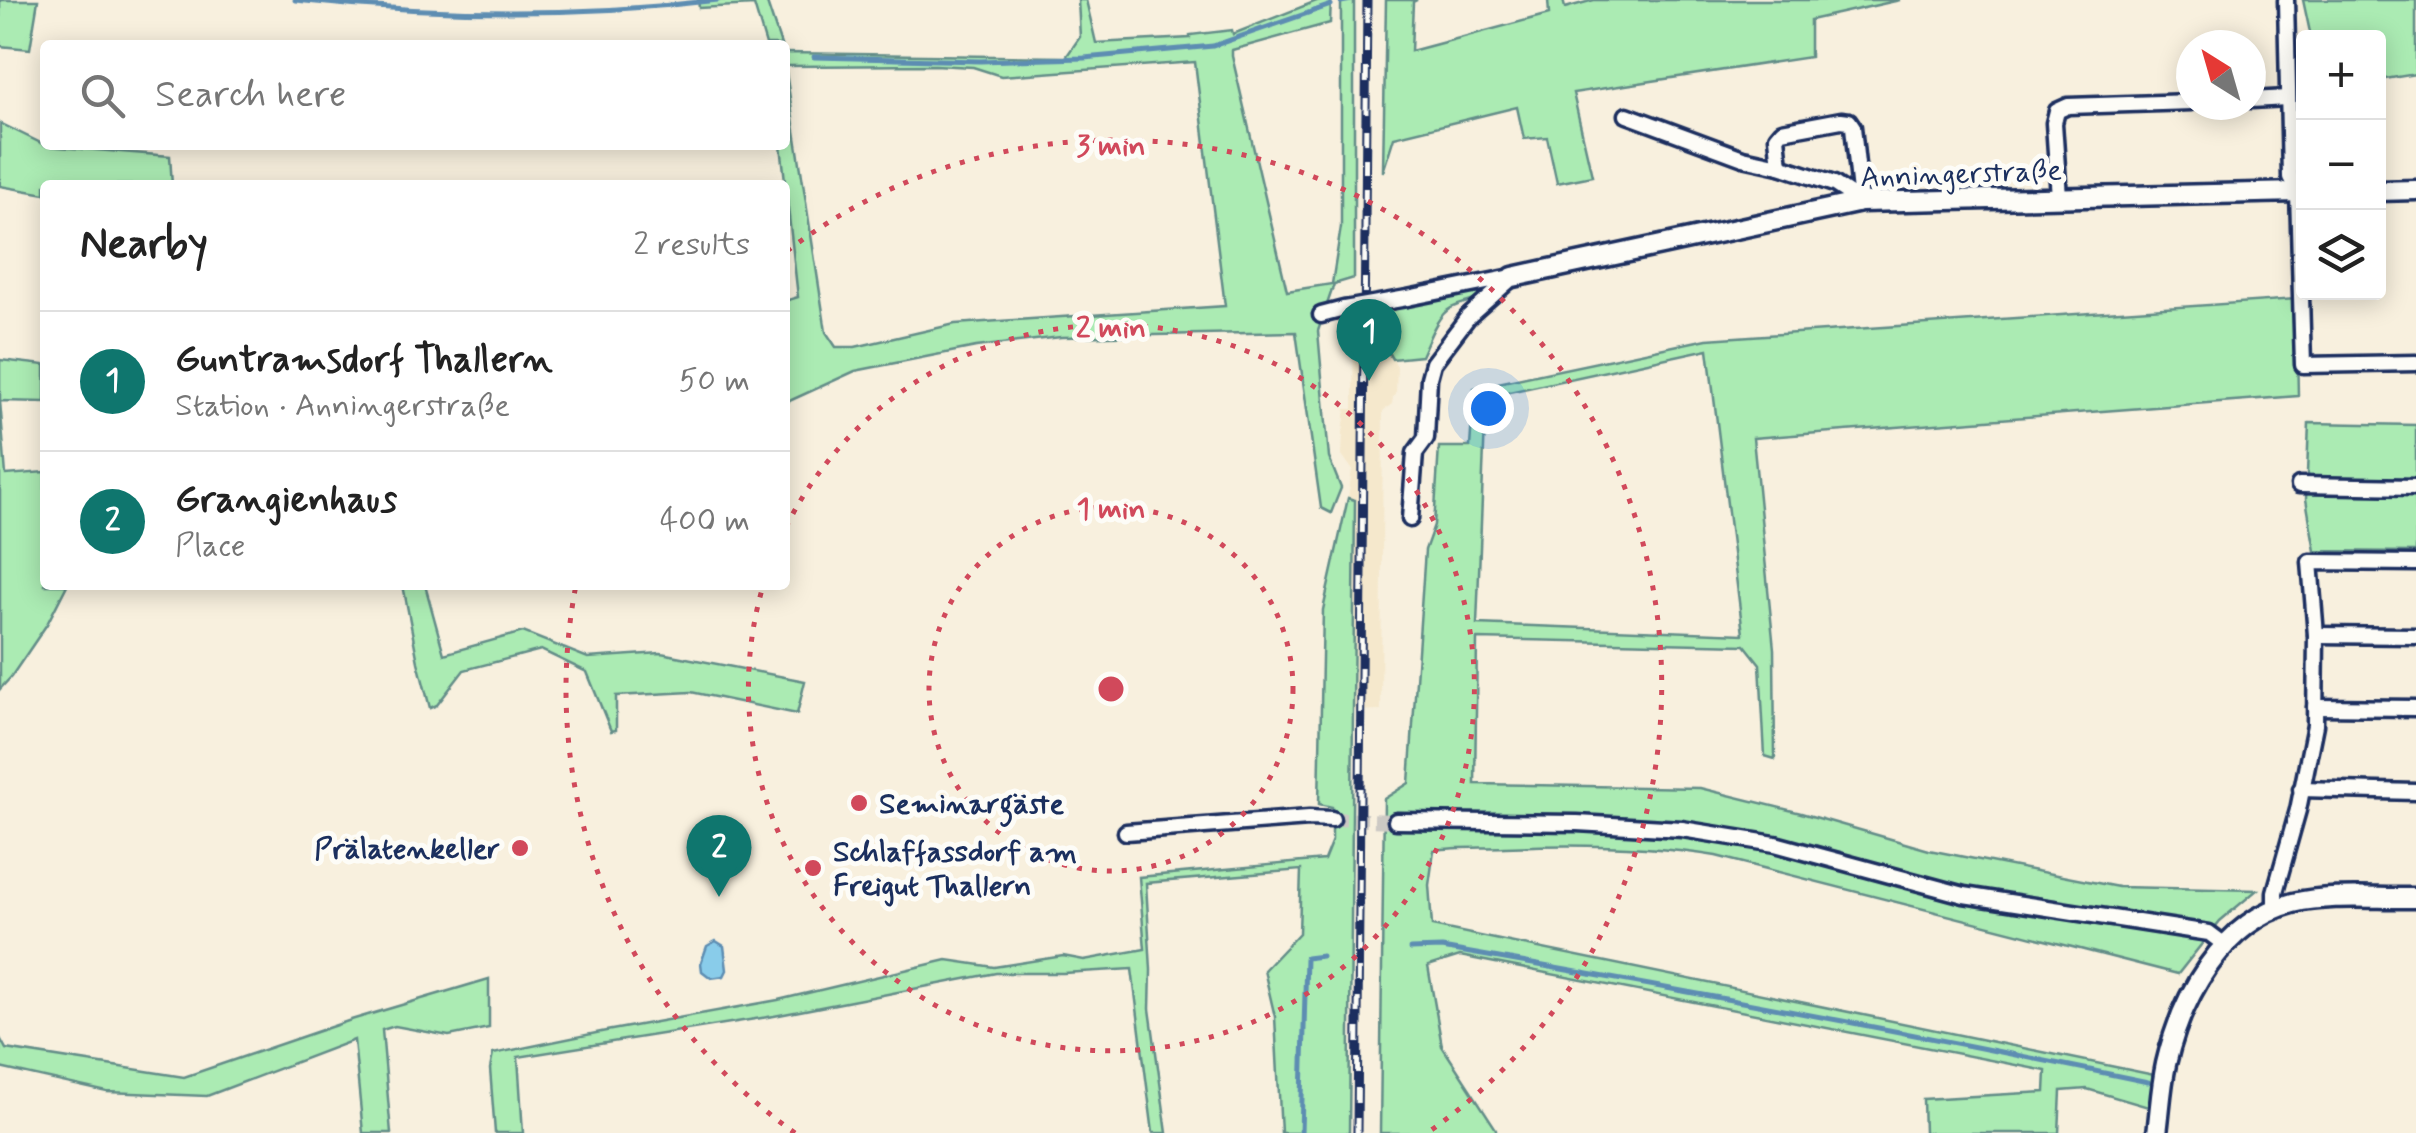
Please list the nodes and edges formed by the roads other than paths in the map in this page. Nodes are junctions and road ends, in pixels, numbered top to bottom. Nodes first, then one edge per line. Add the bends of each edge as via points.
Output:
1 (2286, 0) edge
2 (2287, 98) junction
3 (2266, 99) edge
4 (2176, 102) edge
5 (1627, 115) dead end
6 (1780, 166) junction
7 (2296, 185) edge
8 (2416, 190) edge
9 (2386, 191) edge
10 (2296, 192) edge
11 (2059, 197) junction
12 (1861, 202) junction
13 (2301, 210) edge
14 (1513, 277) junction
15 (1321, 315) dead end
16 (2416, 363) edge
17 (2300, 484) dead end
18 (2416, 487) edge
19 (1410, 518) dead end
20 (2416, 563) edge
21 (2316, 635) junction
22 (2416, 636) edge
23 (2316, 708) junction
24 (2416, 708) edge
25 (2301, 789) junction
26 (2416, 792) edge
27 (1332, 819) tunnel mouth
28 (1396, 820) tunnel mouth
29 (1126, 832) dead end
30 (2416, 898) edge
31 (2275, 908) junction
32 (2225, 946) junction
33 (2157, 1133) edge

1 - 2 street
2 - 3 street
2 - 7 street via 2290,177
4 - 11 street via 2057,111
5 - 6 street
6 - 12 street via 1834,184
6 - 12 street via 1782,132 1850,121
8 - 9 street
10 - 11 street, Anningerstraße
11 - 12 street, Anningerstraße
12 - 14 street, Anningerstraße
13 - 16 street via 2303,365
14 - 15 street, Anningerstraße, bridge
14 - 19 street, Anningerstraße via 1468,317 1433,363
17 - 18 street
20 - 21 street via 2310,562
21 - 22 street
21 - 23 street
23 - 24 street
23 - 25 street
25 - 26 street
25 - 31 street
27 - 29 street
28 - 32 street via 1682,829 1775,844 1964,895 2209,933
30 - 31 street via 2318,899
31 - 32 street
32 - 33 street via 2180,1016

